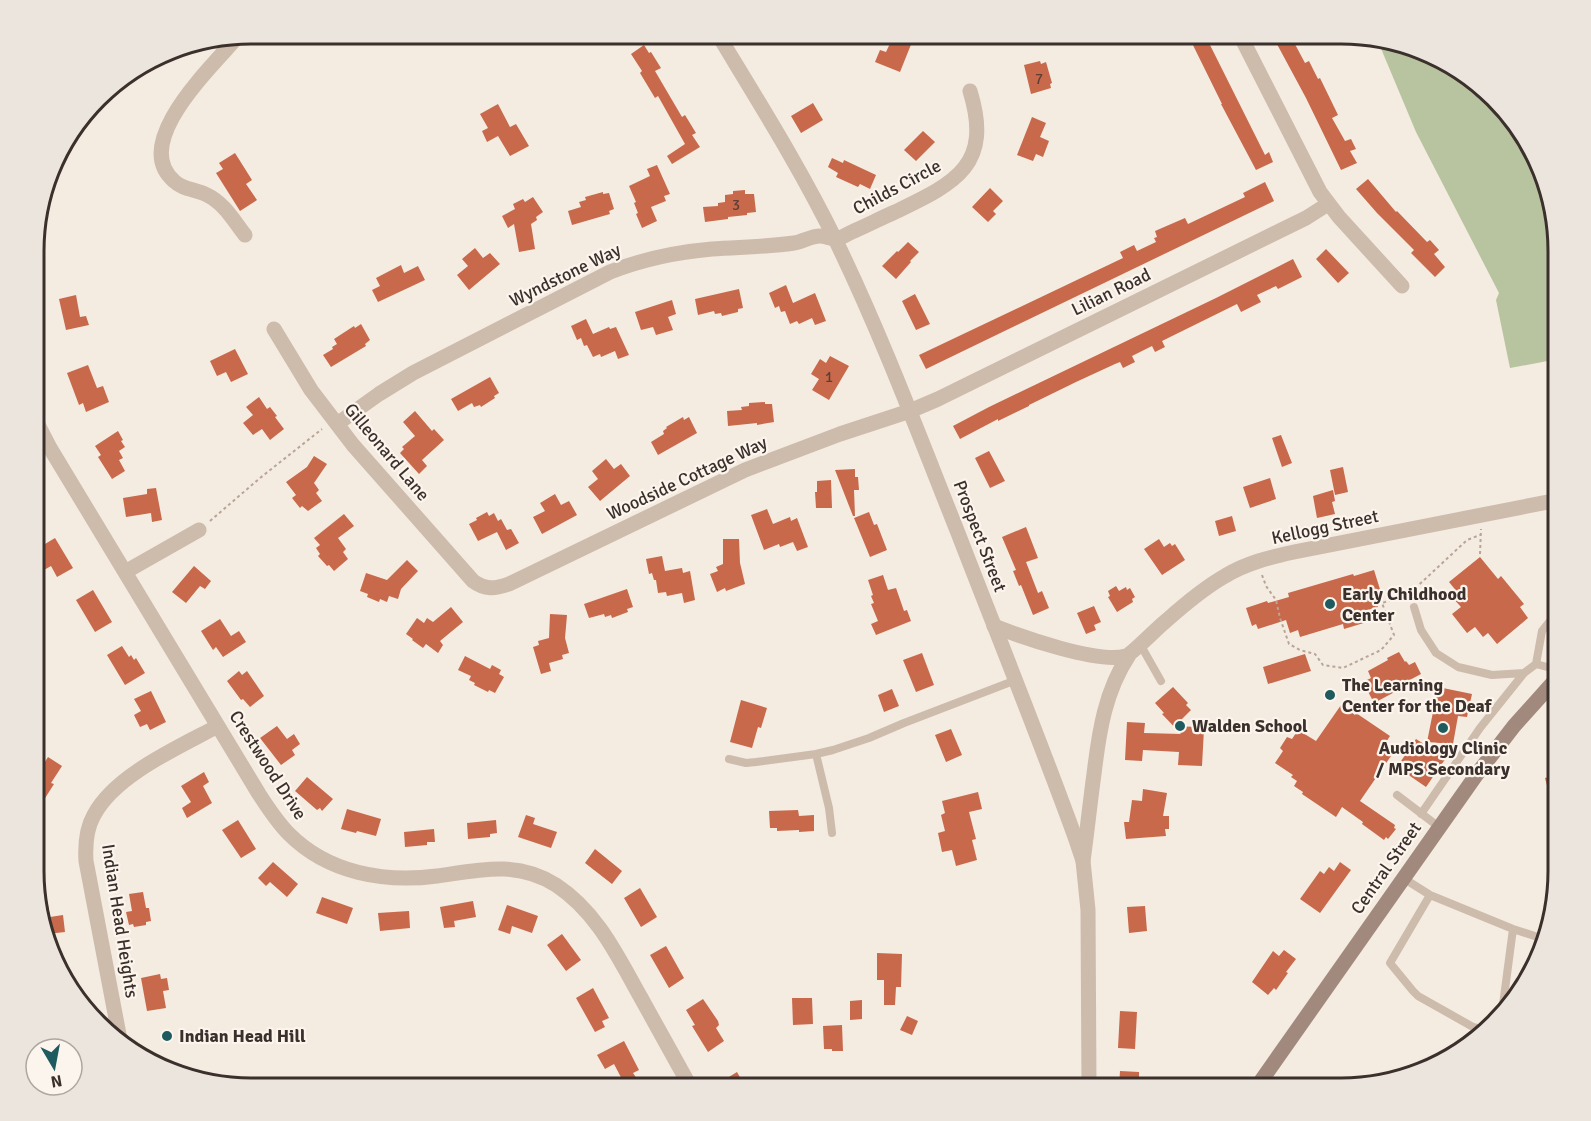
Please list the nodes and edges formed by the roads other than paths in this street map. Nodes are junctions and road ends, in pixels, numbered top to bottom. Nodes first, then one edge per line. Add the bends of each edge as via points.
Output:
1 (724, 44) edge
2 (1244, 44) edge
3 (230, 45) edge
4 (970, 91) dead end
5 (1328, 204) junction
6 (245, 235) dead end
7 (836, 240) junction
8 (1402, 286) dead end
9 (274, 329) dead end
10 (910, 411) junction
11 (335, 422) junction
12 (44, 436) edge
13 (1547, 502) edge
14 (199, 530) road end
15 (125, 572) junction
16 (485, 588) joint
17 (1414, 607) dead end
18 (1547, 625) edge
19 (994, 626) junction
20 (1134, 650) junction
21 (1536, 664) junction
22 (1547, 667) edge
23 (1524, 673) junction
24 (1016, 680) junction
25 (1161, 681) dead end
26 (1547, 689) edge
27 (218, 726) junction
28 (816, 754) junction
29 (729, 759) dead end
30 (1397, 795) dead end
31 (1421, 814) junction
32 (1439, 827) junction
33 (832, 833) dead end
34 (1083, 861) junction
35 (1403, 878) junction
36 (1430, 895) junction
37 (1514, 928) junction
38 (1537, 936) edge
39 (1504, 998) edge
40 (1475, 1028) edge
41 (118, 1030) edge
42 (685, 1077) edge
43 (1089, 1078) edge
44 (1263, 1078) edge

1 - 7 street, Prospect Street
2 - 5 street
3 - 6 street via 191,88 167,128 162,162 171,180 218,202
4 - 7 street, Childs Circle via 977,136 972,157 964,169 926,197
5 - 8 street
5 - 10 street, Lilian Road
7 - 10 street, Prospect Street
7 - 11 street, Wyndstone Way via 819,236 794,243 689,252 618,269 413,373
9 - 11 street, Gilleonard Lane
10 - 16 street, Woodside Cottage Way via 745,470 509,584
10 - 19 street, Prospect Street
11 - 16 street, Gilleonard Lane via 473,580
12 - 15 street, Crestwood Drive
13 - 20 street, Kellogg Street via 1256,562 1210,586
14 - 15 street
15 - 27 street, Crestwood Drive
17 - 23 lane via 1421,630 1436,653 1458,667 1492,675
18 - 21 lane via 1542,631
19 - 20 street via 1075,651 1111,657
19 - 24 street, Prospect Street
20 - 25 lane
20 - 34 street, Kellogg Street via 1116,679 1104,710
21 - 22 lane
21 - 23 lane
23 - 31 lane via 1480,728
24 - 28 lane via 852,745
24 - 34 street, Prospect Street
26 - 32 main road, Central Street via 1508,733
27 - 41 street, Indian Head Heights via 122,782 101,804 88,831 87,868
27 - 42 street, Crestwood Drive via 278,823 300,845 328,862 365,874 406,879 483,868 513,870 541,877 566,892 605,934
28 - 29 lane via 746,763
28 - 33 lane
30 - 31 lane
31 - 32 lane
32 - 35 main road, Central Street
34 - 43 street, Prospect Street via 1088,910
35 - 36 lane
35 - 44 main road, Central Street
36 - 37 lane
36 - 40 lane via 1390,963 1418,996
37 - 38 lane
37 - 39 lane

